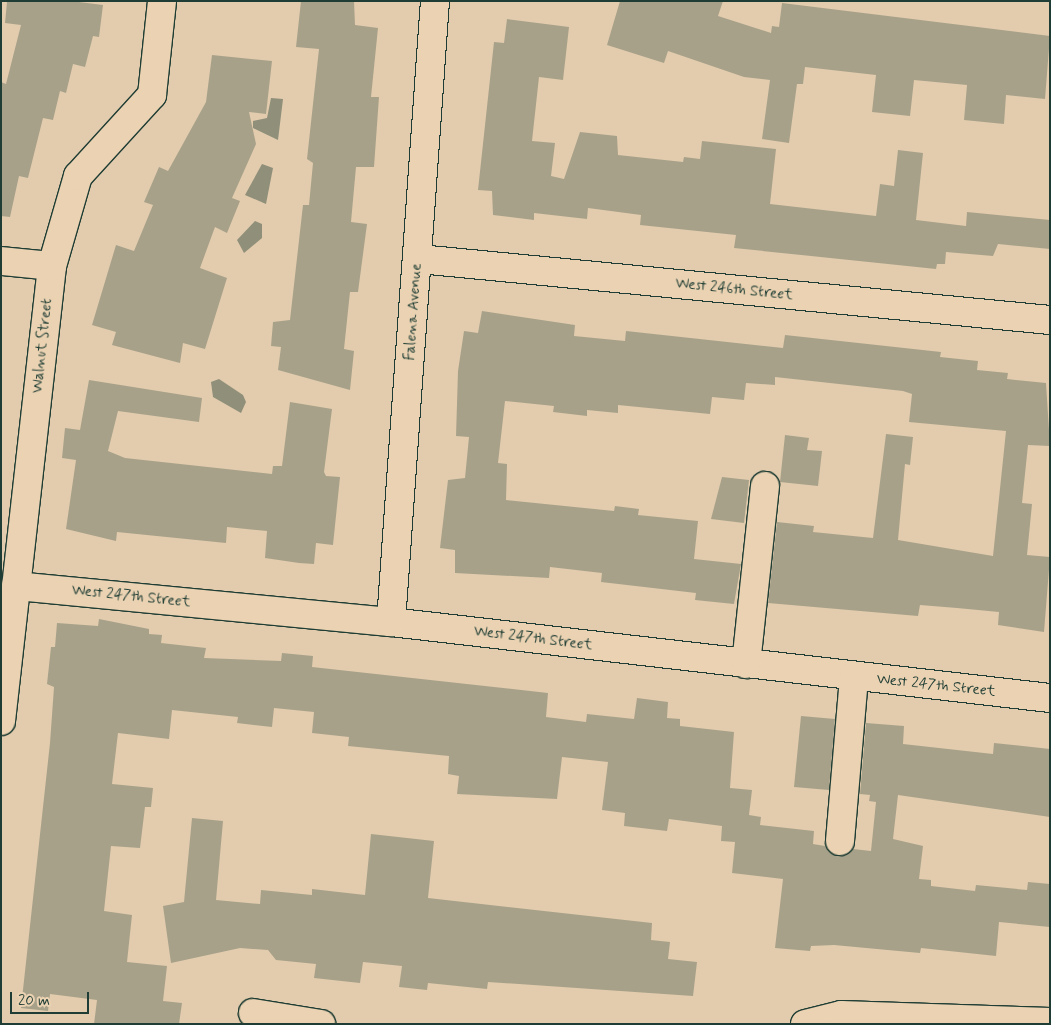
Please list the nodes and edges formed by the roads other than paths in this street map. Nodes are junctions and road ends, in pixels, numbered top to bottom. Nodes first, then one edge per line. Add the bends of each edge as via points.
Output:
1 (162, 1) edge
2 (435, 1) edge
3 (419, 259) junction
4 (1, 261) edge
5 (52, 266) junction
6 (1050, 320) edge
7 (765, 486) dead end
8 (16, 586) junction
9 (391, 622) junction
10 (746, 664) junction
11 (854, 677) junction
12 (3, 688) edge
13 (1050, 698) edge
14 (1, 720) edge
15 (840, 841) dead end
16 (253, 1013) dead end
17 (1050, 1022) edge
18 (321, 1024) edge
19 (805, 1024) edge

1 - 5 street, Walnut Street via 152,95 78,176
2 - 3 street, Falena Avenue
3 - 6 street, West 246th Street
3 - 9 street, Falena Avenue
4 - 5 street
5 - 8 street, Walnut Street
7 - 10 street
8 - 9 street, West 247th Street
8 - 12 street, Walnut Street
9 - 10 street, West 247th Street
10 - 11 street, West 247th Street
11 - 13 street, West 247th Street
11 - 15 street
12 - 14 street, Walnut Street
16 - 18 street
17 - 19 street via 841,1016

